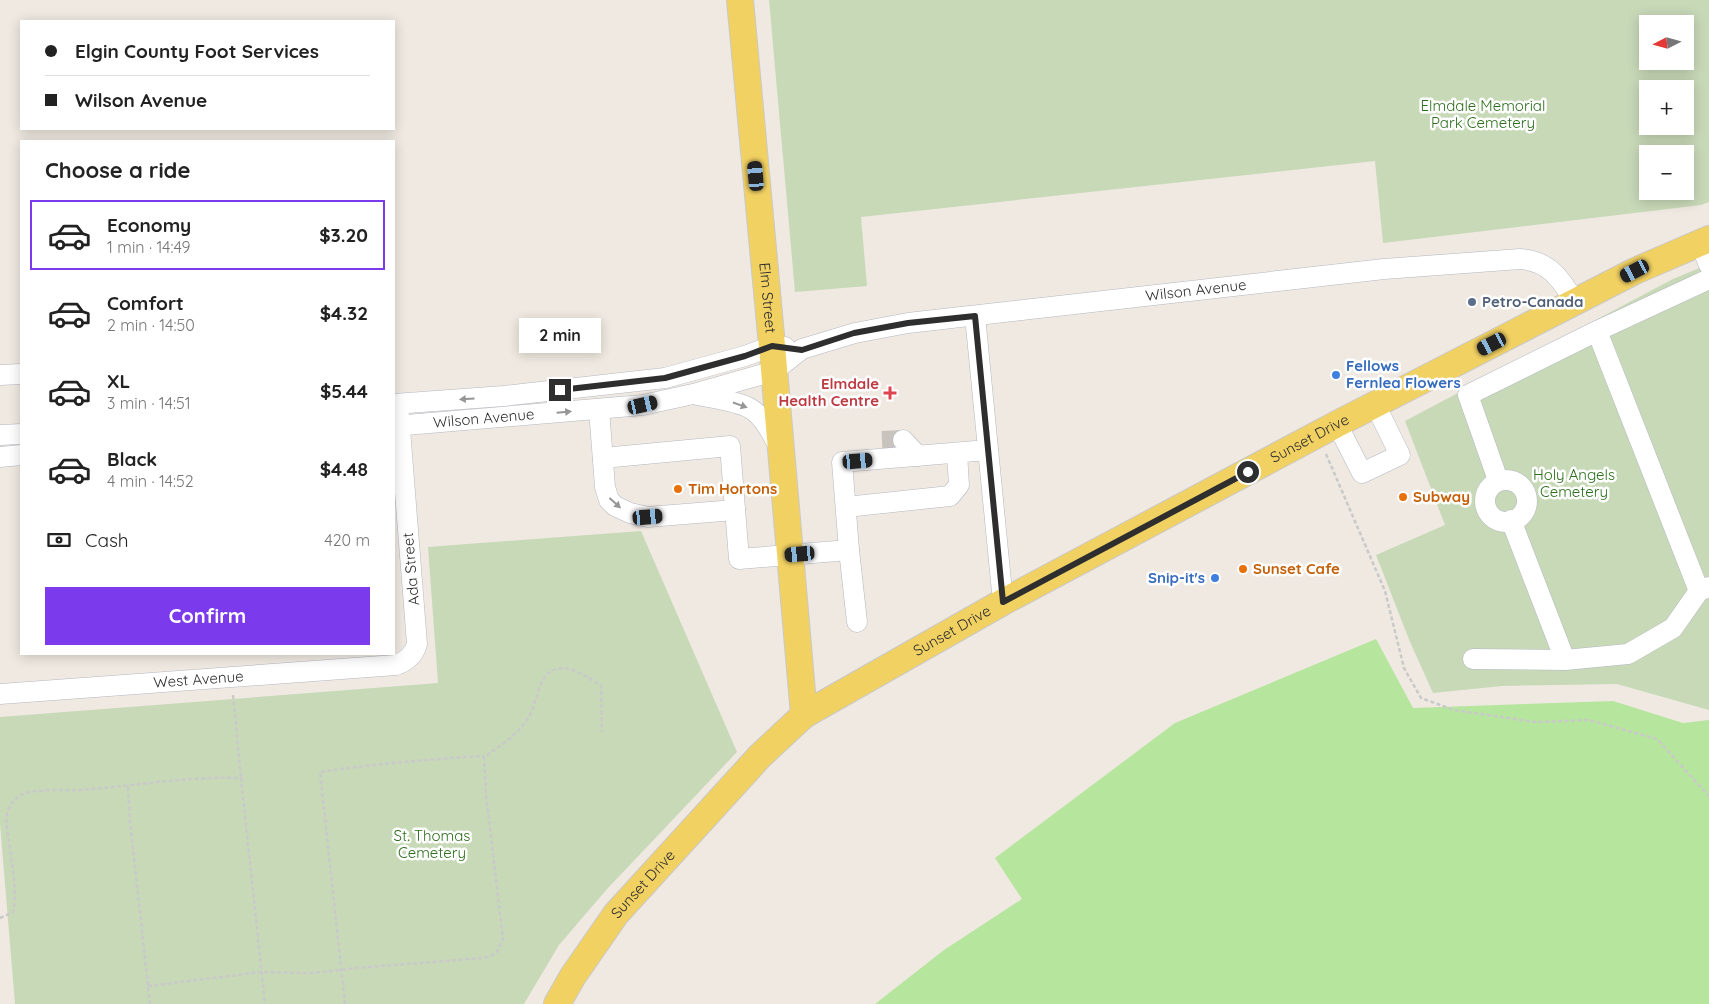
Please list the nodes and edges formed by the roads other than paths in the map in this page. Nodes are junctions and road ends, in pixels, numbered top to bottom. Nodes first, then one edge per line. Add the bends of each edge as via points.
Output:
1 (740, 0) edge
2 (1706, 249) edge
3 (1709, 279) edge
4 (1574, 302) junction
5 (975, 316) junction
6 (1597, 331) junction
7 (772, 346) junction
8 (802, 350) junction
9 (774, 371) junction
10 (20, 374) edge
11 (0, 375) edge
12 (693, 394) junction
13 (504, 396) junction
14 (396, 404) edge
15 (1375, 404) junction
16 (599, 409) junction
17 (506, 418) junction
18 (1337, 424) junction
19 (396, 426) edge
20 (20, 434) edge
21 (0, 435) edge
22 (903, 440) dead end
23 (882, 442) dead end
24 (780, 449) junction
25 (988, 450) junction
26 (957, 453) junction
27 (20, 455) edge
28 (918, 456) junction
29 (0, 457) edge
30 (603, 458) junction
31 (874, 460) junction
32 (1498, 480) junction
33 (846, 506) junction
34 (735, 510) junction
35 (1511, 520) junction
36 (850, 550) junction
37 (790, 556) junction
38 (1704, 589) edge
39 (1003, 602) junction
40 (857, 622) dead end
41 (1473, 659) dead end
42 (1565, 660) junction
43 (396, 665) joint
44 (0, 694) edge
45 (804, 715) junction
46 (557, 1004) edge

1 - 7 main road, Elm Street
2 - 4 main road, Sunset Drive via 1635,271
3 - 6 street
4 - 5 street, Wilson Avenue via 1551,269 1532,260 1520,259 1384,269
4 - 15 main road, Sunset Drive
5 - 8 street, Wilson Avenue via 854,333
5 - 25 street
6 - 32 street via 1468,394
6 - 38 street
7 - 8 street, Wilson Avenue
7 - 9 main road, Elm Street
7 - 13 street, Wilson Avenue via 665,378
8 - 9 street, Wilson Avenue
9 - 12 street, Wilson Avenue
9 - 24 main road, Elm Street
10 - 11 street
12 - 16 street, Wilson Avenue via 643,405
12 -> 24 street via 751,409 766,423
13 -> 14 street, Wilson Avenue
13 - 17 street
14 - 19 street, Ada Street
15 - 18 main road, Sunset Drive
15 - 18 street via 1400,455 1362,473
17 -> 16 street, Wilson Avenue
16 - 30 street
17 - 19 street, Wilson Avenue
18 - 39 main road, Sunset Drive
19 - 43 street, Ada Street via 418,644 405,662
20 - 21 street
22 - 28 street
23 - 31 street
24 - 37 main road, Elm Street
25 - 26 street
25 - 39 street
26 - 28 street
26 - 33 street via 959,485 950,496
27 - 29 street
28 - 31 street
30 -> 34 street via 609,500 630,513 648,517
30 - 34 street via 730,446
31 - 33 street via 842,462
32 - 35 street via 1487,490 1485,505 1492,518 1506,522
32 - 35 street via 1513,480 1524,490 1527,504 1520,517
33 - 36 street
34 - 37 street via 739,559
35 - 42 street
36 - 37 street
36 - 40 street
37 - 45 main road, Elm Street
38 - 42 street via 1673,628 1628,654
39 - 45 main road, Sunset Drive
41 - 42 street
43 - 44 street, West Avenue
45 - 46 main road, Sunset Drive via 760,756 616,914

